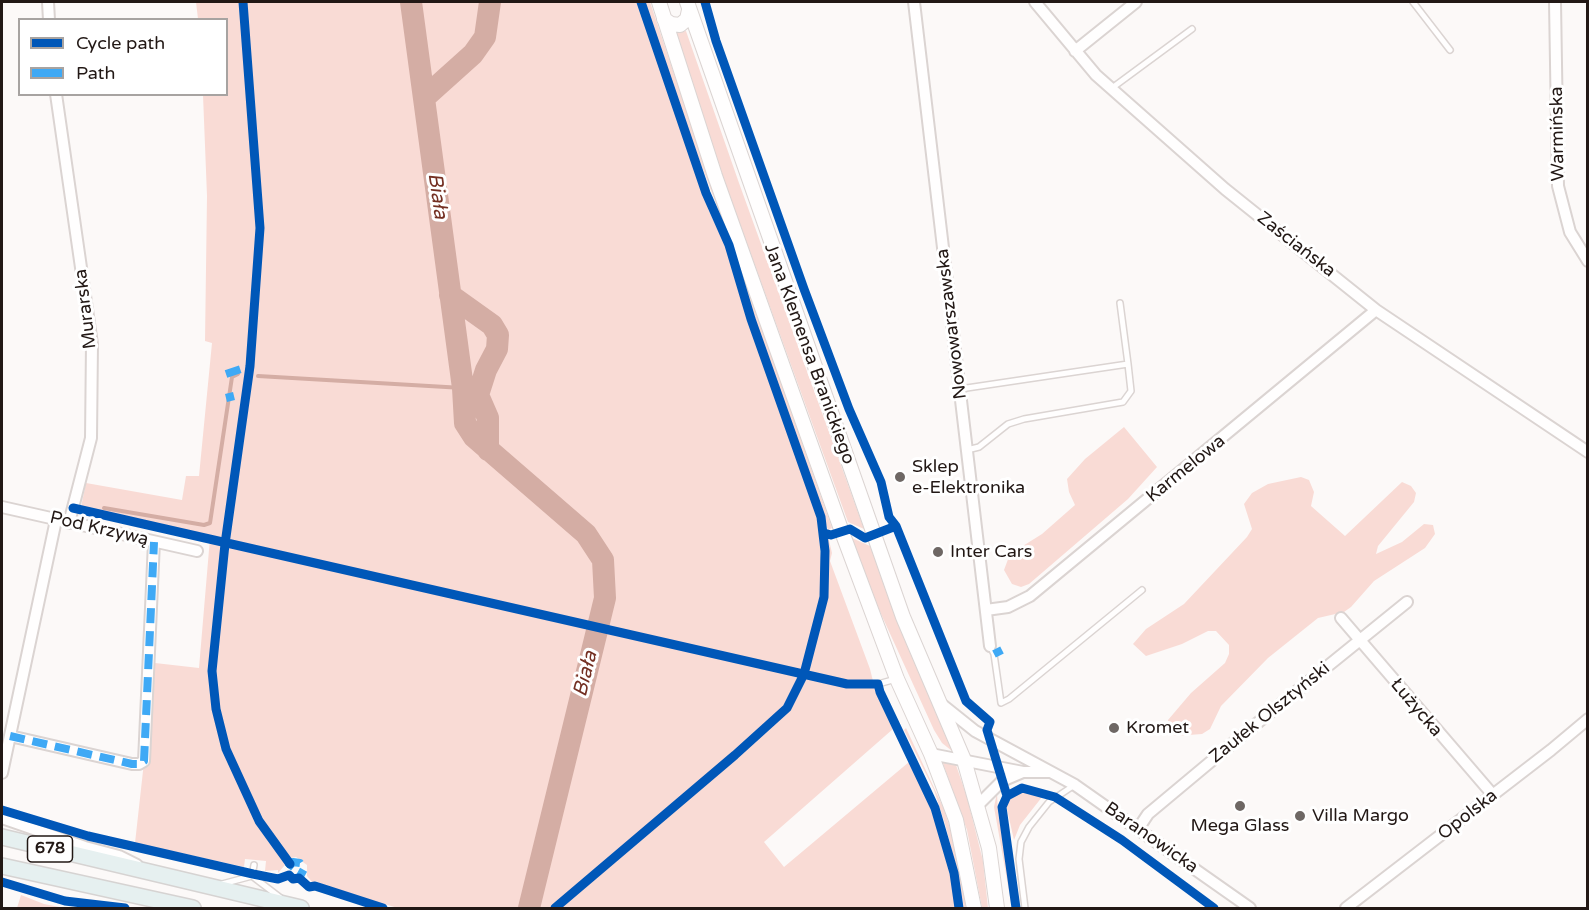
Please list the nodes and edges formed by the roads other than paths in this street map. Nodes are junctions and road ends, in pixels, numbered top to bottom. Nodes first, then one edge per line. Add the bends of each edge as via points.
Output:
1 (48, 2) edge
2 (659, 2) edge
3 (914, 2) edge
4 (1035, 2) edge
5 (1136, 2) edge
6 (1413, 2) edge
7 (1555, 2) edge
8 (688, 6) edge
9 (49, 18) edge
10 (664, 19) junction
11 (1192, 29) dead end
12 (1450, 50) dead end
13 (1075, 51) junction
14 (1111, 89) junction
15 (56, 96) edge
16 (1587, 261) edge
17 (1120, 303) dead end
18 (1376, 310) junction
19 (1128, 364) junction
20 (960, 389) junction
21 (967, 450) junction
22 (1587, 452) edge
23 (2, 507) edge
24 (56, 520) junction
25 (69, 523) junction
26 (154, 542) junction
27 (197, 552) dead end
28 (1142, 590) dead end
29 (1407, 602) dead end
30 (986, 609) junction
31 (1341, 618) dead end
32 (1360, 641) junction
33 (990, 646) joint
34 (897, 679) junction
35 (847, 684) dead end
36 (939, 703) junction
37 (1587, 719) edge
38 (10, 736) junction
39 (931, 754) junction
40 (964, 760) junction
41 (1023, 772) junction
42 (1050, 772) junction
43 (2, 773) edge
44 (1075, 785) junction
45 (1493, 795) junction
46 (978, 805) junction
47 (2, 818) edge
48 (1138, 829) junction
49 (2, 837) edge
50 (98, 861) junction
51 (254, 865) dead end
52 (2, 866) edge
53 (153, 873) junction
54 (252, 876) junction
55 (94, 886) junction
56 (212, 887) junction
57 (297, 907) edge
58 (193, 909) edge
59 (974, 909) edge
60 (997, 909) edge
61 (1025, 909) edge
62 (1250, 909) edge
63 (1346, 909) edge

1 - 9 street
2 - 10 main road, Jana Klemensa Branickiego
3 - 20 street, Nowowarszawska
4 - 13 street, Zaściańska
5 - 13 street
6 - 12 lane
7 - 16 street, Warmińska via 1558,186 1570,232
8 - 10 main road via 687,19 680,24
8 - 36 main road, Jana Klemensa Branickiego via 903,617
10 - 34 main road, Jana Klemensa Branickiego via 719,188
11 - 14 lane
13 - 14 street, Zaściańska
14 - 18 street, Zaściańska via 1225,189
15 - 25 street, Murarska via 92,344 91,438
17 - 19 lane
18 - 22 street, Zaściańska
18 - 30 street, Karmelowa via 1030,596 1008,607
19 - 20 lane
19 - 21 lane via 1131,391 1123,402 1024,419 1008,424 979,447
20 - 21 street, Nowowarszawska
21 - 30 street, Nowowarszawska
23 - 24 street, Pod Krzywą
24 - 25 street, Pod Krzywą
24 - 38 street
25 - 26 street, Pod Krzywą
26 - 27 street, Pod Krzywą
26 - 38 street via 144,761 132,764
28 - 33 lane via 1001,704
29 - 32 street, Zaułek Olsztyński
30 - 33 street, Nowowarszawska
31 - 32 street, Łużycka
32 - 45 street, Łużycka
32 - 48 street, Zaułek Olsztyński via 1148,814
34 - 35 lane via 878,684
34 - 39 main road
36 - 40 main road
36 - 42 street, Baranowicka via 975,731
37 - 45 street, Opolska
38 - 43 street
39 - 40 street, Baranowicka
39 - 59 main road via 956,820
40 - 41 street, Baranowicka
40 - 46 main road
41 - 42 street, Baranowicka
41 - 46 street, Baranowicka via 1002,781
42 - 44 street, Baranowicka
44 - 48 street, Baranowicka
44 - 61 lane via 1049,802 1021,842 1019,859
45 - 63 street, Opolska
46 - 60 main road via 994,875
47 - 53 street via 119,856
48 - 62 street, Baranowicka
49 - 50 main road, 678
50 - 53 main road, 678
50 - 55 main road via 87,870 88,882
51 - 54 lane
52 - 55 main road, 678
53 - 56 main road, 678
54 - 56 lane
54 - 57 lane
55 - 58 main road, 678
56 - 57 main road, 678

